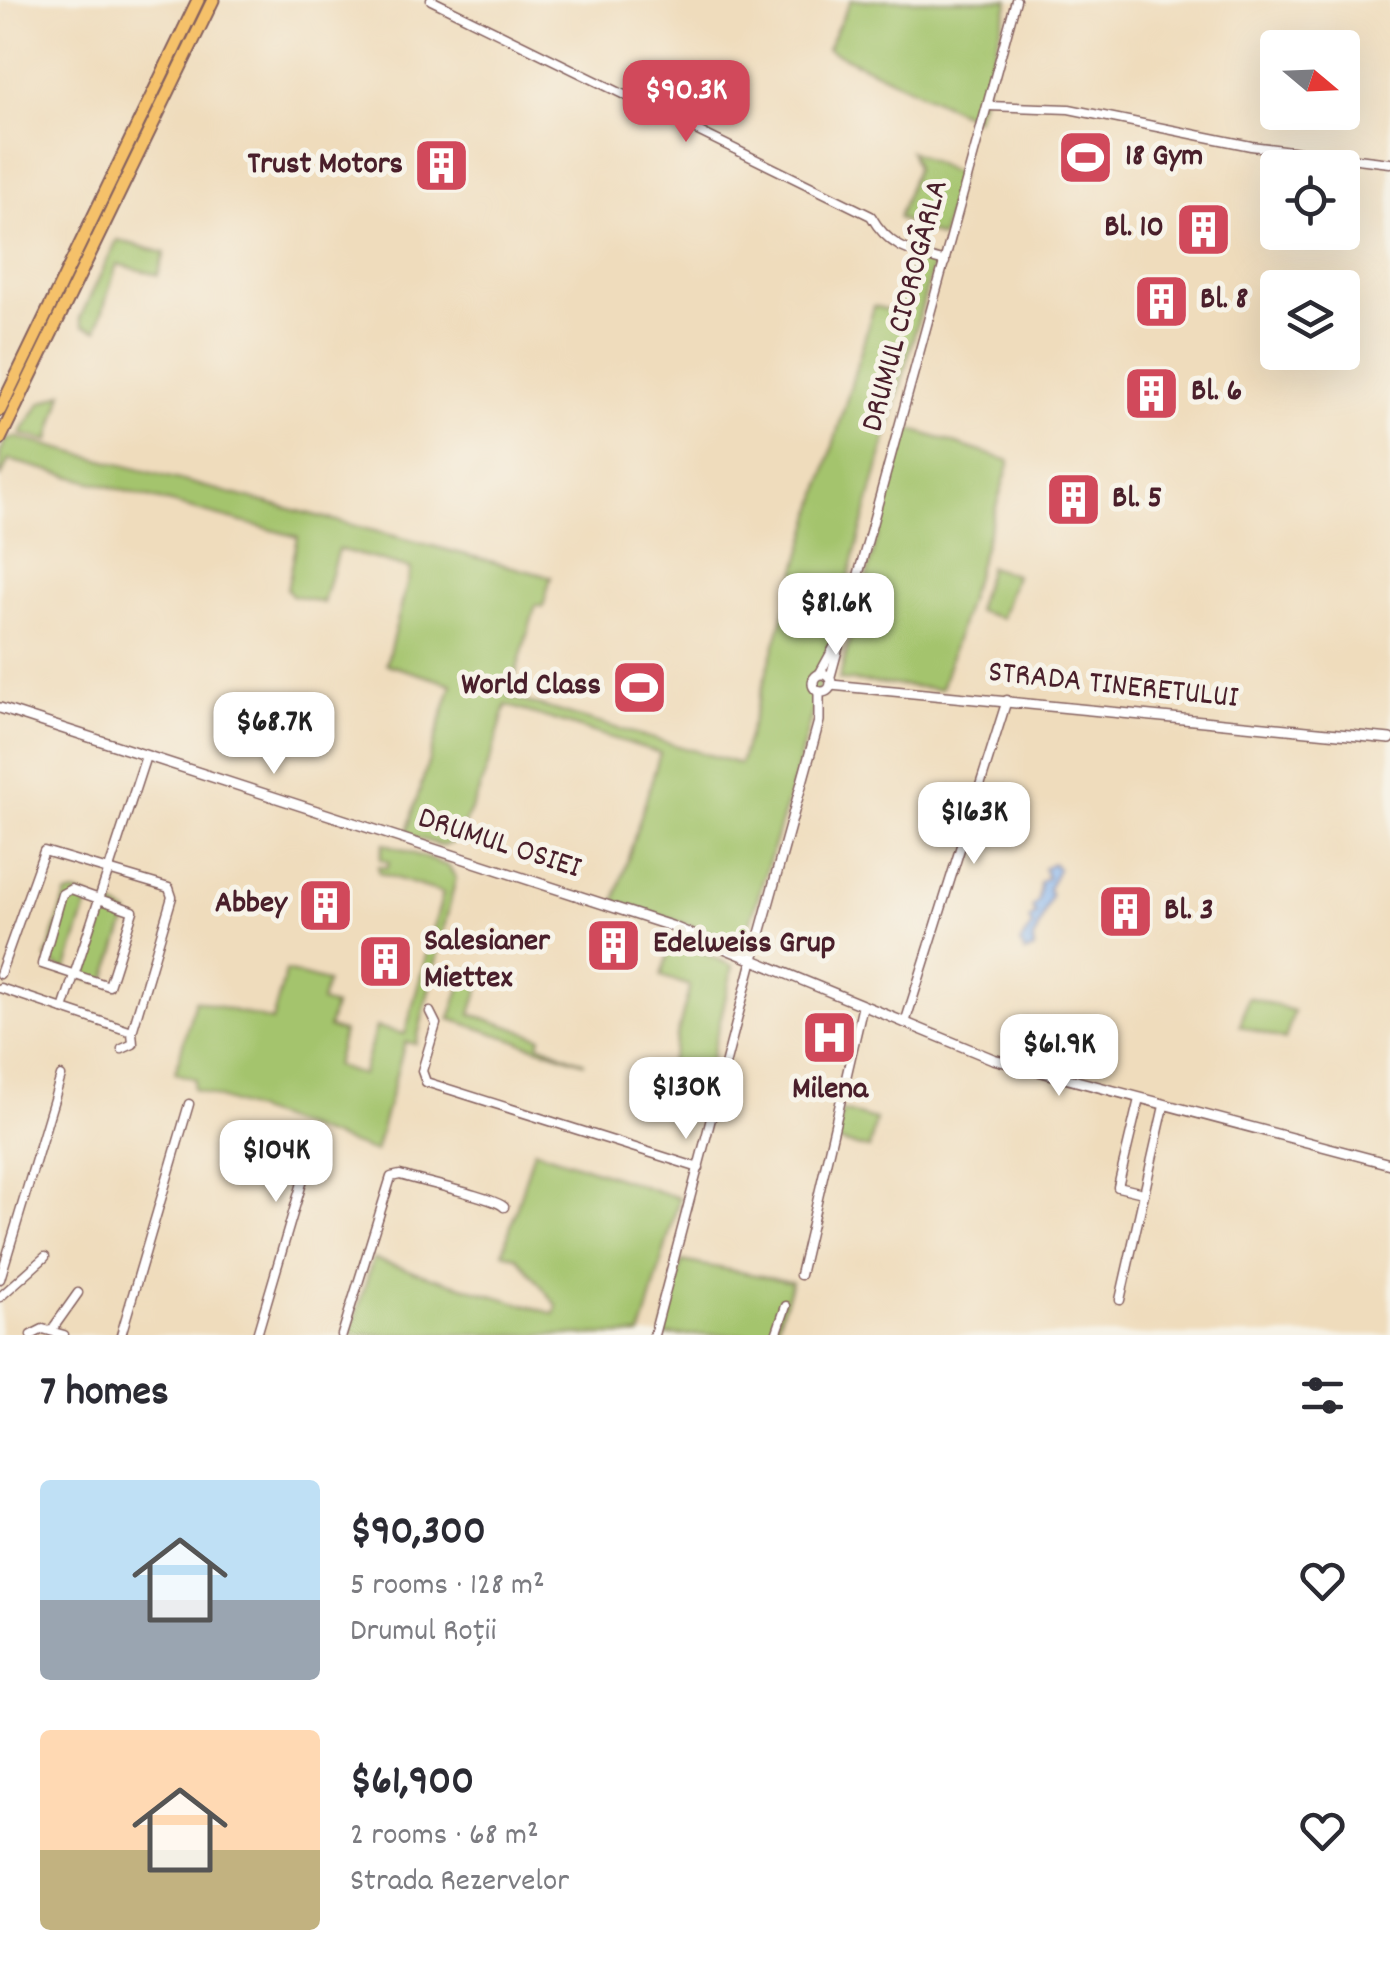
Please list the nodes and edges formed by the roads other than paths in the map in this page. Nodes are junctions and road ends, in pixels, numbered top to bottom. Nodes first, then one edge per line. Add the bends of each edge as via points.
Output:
1 (198, 0) edge
2 (213, 0) edge
3 (431, 0) edge
4 (1016, 0) edge
5 (988, 106) junction
6 (132, 136) junction
7 (134, 162) junction
8 (1390, 164) edge
9 (945, 262) junction
10 (46, 331) junction
11 (0, 410) edge
12 (0, 438) edge
13 (827, 679) junction
14 (819, 692) junction
15 (1007, 700) junction
16 (0, 708) edge
17 (1390, 740) edge
18 (146, 756) junction
19 (109, 868) junction
20 (99, 898) junction
21 (737, 953) junction
22 (752, 959) junction
23 (0, 974) edge
24 (74, 976) junction
25 (748, 976) junction
26 (0, 988) edge
27 (863, 1005) junction
28 (63, 1009) junction
29 (430, 1012) dead end
30 (905, 1023) junction
31 (132, 1032) junction
32 (122, 1048) dead end
33 (61, 1076) dead end
34 (1139, 1100) junction
35 (189, 1104) dead end
36 (1164, 1106) junction
37 (312, 1149) dead end
38 (1390, 1164) edge
39 (699, 1168) junction
40 (1143, 1193) junction
41 (504, 1206) dead end
42 (45, 1257) dead end
43 (800, 1275) dead end
44 (0, 1280) edge
45 (78, 1293) dead end
46 (0, 1297) edge
47 (1120, 1300) dead end
48 (786, 1306) dead end
49 (51, 1330) junction
50 (31, 1335) edge
51 (64, 1335) edge
52 (120, 1335) edge
53 (257, 1335) edge
54 (342, 1335) edge
55 (654, 1335) edge
56 (776, 1335) edge

1 - 6 main road
2 - 7 main road
3 - 9 street via 872,216 894,245
4 - 5 street, DRUMUL CIOROGÂRLA
5 - 8 street via 1068,109 1251,146
5 - 9 street, DRUMUL CIOROGÂRLA
6 - 7 main road
6 - 10 main road
7 - 10 main road
9 - 13 street, DRUMUL CIOROGÂRLA
10 - 11 main road
10 - 12 main road
13 - 14 street
13 - 14 street via 812,682
13 - 15 street, STRADA TINERETULUI
14 - 22 street via 818,722
15 - 17 street, STRADA TINERETULUI
15 - 30 street
16 - 18 street, DRUMUL OSIEI
18 - 19 street
18 - 21 street, DRUMUL OSIEI
19 - 20 street
19 - 23 street via 52,850 41,853
19 - 31 street via 173,893
20 - 24 street
20 - 24 street via 71,889 62,894 41,959 47,968
20 - 24 street via 134,914 118,966 108,986
21 - 22 street, DRUMUL OSIEI
21 - 25 street
22 - 25 street
22 - 27 street, DRUMUL OSIEI
24 - 28 street
25 - 39 street
26 - 28 street
27 - 30 street, DRUMUL OSIEI
27 - 43 street
28 - 31 street
29 - 39 street via 436,1024 422,1072 426,1082
30 - 34 street, DRUMUL OSIEI via 993,1059
31 - 32 street via 133,1044
33 - 44 street
34 - 36 street, DRUMUL OSIEI
34 - 40 street via 1118,1187
35 - 52 street
36 - 38 street, DRUMUL OSIEI
36 - 40 street
37 - 53 street
39 - 55 street
40 - 47 street
41 - 54 street via 400,1175 388,1180
42 - 46 street
45 - 49 street
48 - 56 street
49 - 50 street
49 - 51 street

